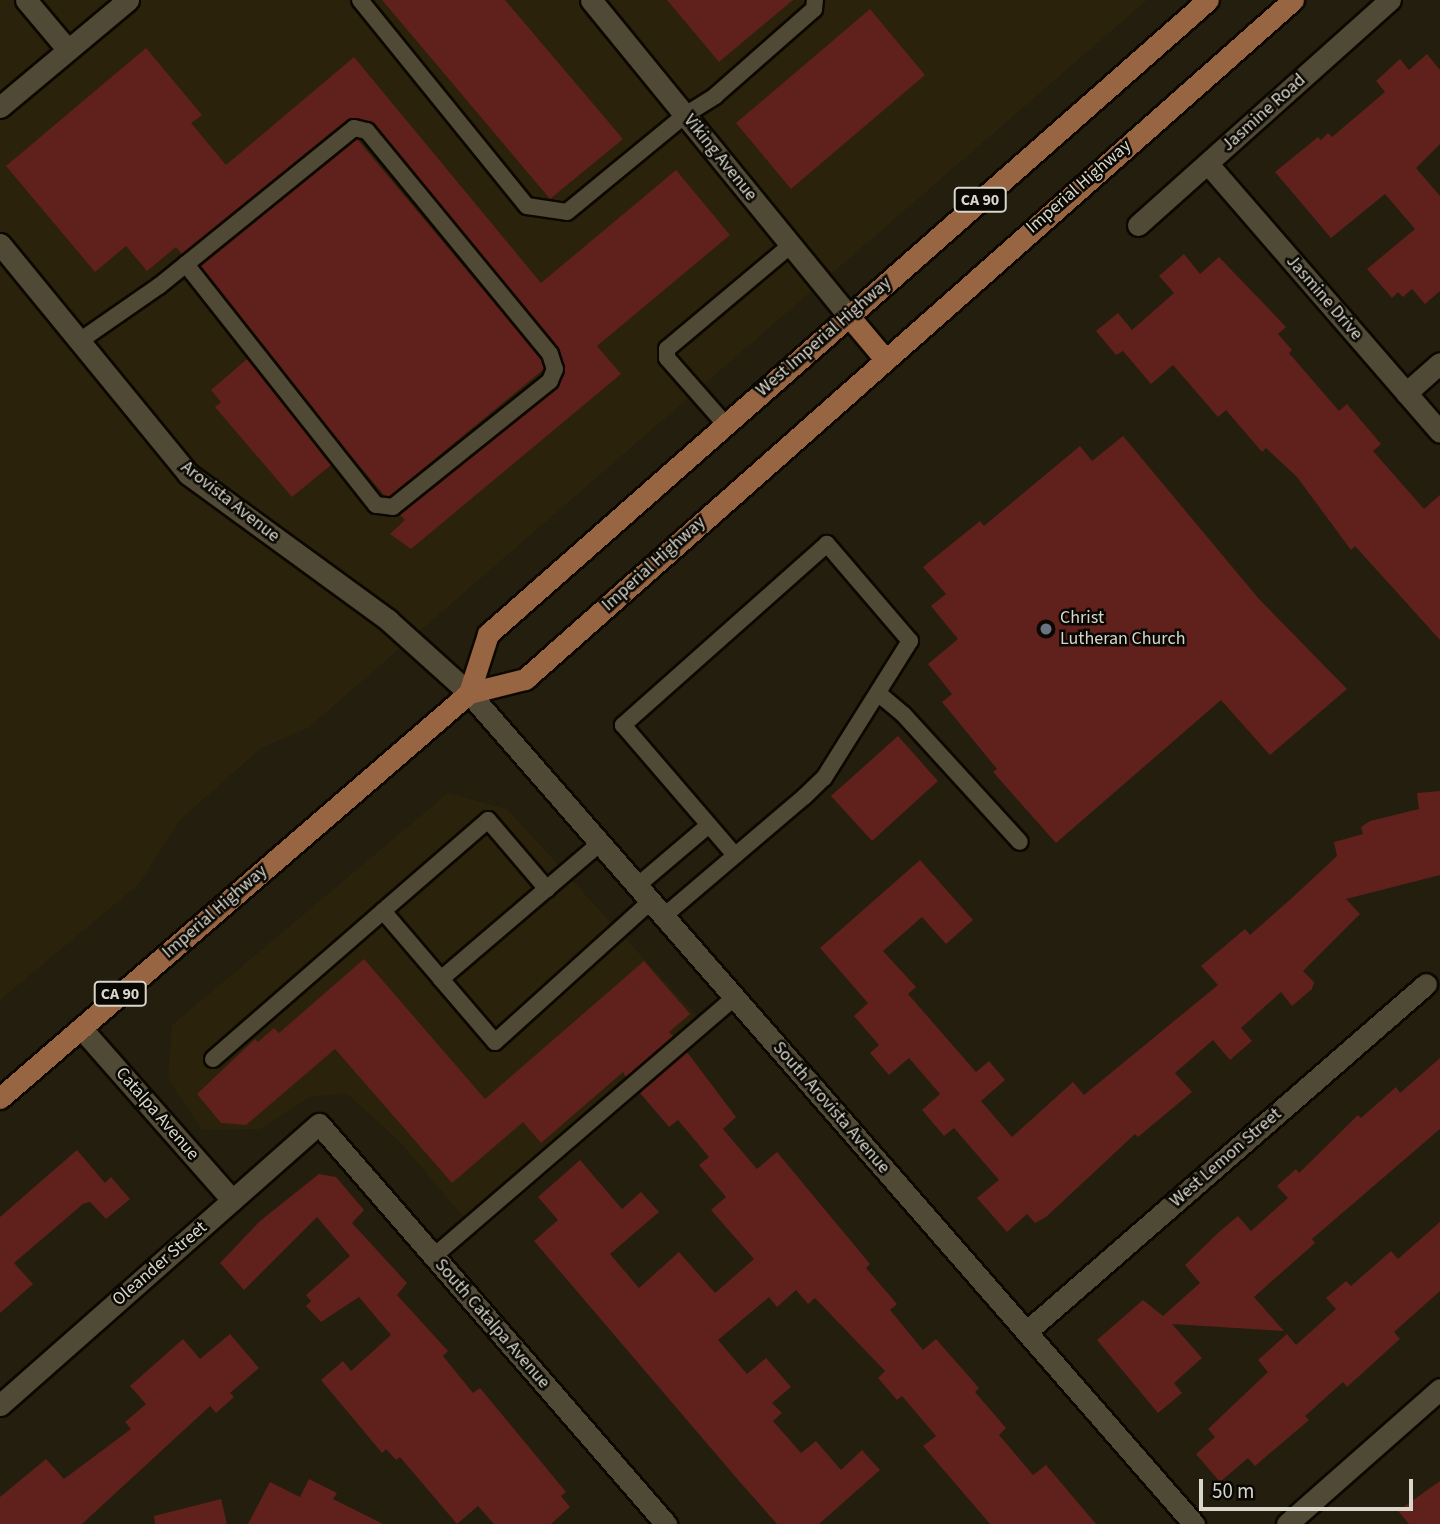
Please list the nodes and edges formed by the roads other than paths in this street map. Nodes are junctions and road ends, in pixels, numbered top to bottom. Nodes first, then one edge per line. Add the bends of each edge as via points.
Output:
1 (26, 0) edge
2 (128, 0) edge
3 (360, 0) edge
4 (591, 0) edge
5 (815, 0) edge
6 (1209, 0) edge
7 (1293, 0) edge
8 (1391, 0) edge
9 (68, 50) junction
10 (0, 107) edge
11 (685, 115) junction
12 (1208, 164) junction
13 (1138, 225) dead end
14 (0, 244) edge
15 (791, 245) junction
16 (186, 264) junction
17 (848, 315) junction
18 (78, 342) junction
19 (884, 358) junction
20 (1440, 363) edge
21 (1406, 393) junction
22 (725, 424) junction
23 (1440, 432) edge
24 (469, 693) junction
25 (879, 694) junction
26 (709, 825) junction
27 (1020, 842) dead end
28 (600, 844) junction
29 (735, 855) junction
30 (547, 889) junction
31 (651, 901) junction
32 (383, 911) junction
33 (441, 979) junction
34 (1426, 984) dead end
35 (735, 997) junction
36 (81, 1028) junction
37 (212, 1059) dead end
38 (0, 1098) edge
39 (319, 1124) joint
40 (232, 1200) junction
41 (434, 1256) junction
42 (1026, 1332) junction
43 (1440, 1389) edge
44 (0, 1405) edge
45 (666, 1524) edge
46 (1194, 1524) edge
47 (1287, 1524) edge

1 - 9 street
2 - 9 street
3 - 11 lane via 527,206 567,212
4 - 11 street, Viking Avenue
5 - 11 lane via 814,9 715,96
6 - 17 main road, West Imperial Highway / CA 90
7 - 19 main road, Imperial Highway / CA 90
8 - 12 street, Jasmine Road
9 - 10 street
11 - 15 street, Viking Avenue
12 - 13 street, Jasmine Road
12 - 21 street, Jasmine Drive
14 - 18 street, Arovista Avenue
15 - 17 street, Viking Avenue
15 - 22 lane via 667,349 667,358
16 - 16 lane via 338,137 354,128 367,131 550,354 555,369 550,381 393,507 376,505
16 - 18 lane
17 - 19 main road
17 - 22 main road, West Imperial Highway / CA 90
18 - 24 street, Arovista Avenue via 188,474 388,620
19 - 24 main road, Imperial Highway / CA 90 via 525,680
20 - 21 street
21 - 23 street, Jasmine Drive
22 - 24 main road, West Imperial Highway / CA 90 via 488,634
24 - 28 street, South Arovista Avenue
24 - 36 main road, Imperial Highway / CA 90
25 - 26 lane via 910,641 827,544 623,725
25 - 27 lane via 904,714
25 - 29 lane via 824,778
26 - 29 lane
26 - 31 lane
28 - 30 lane
28 - 31 street, South Arovista Avenue
29 - 31 lane
30 - 32 lane via 488,820
30 - 33 lane
31 - 33 lane via 495,1042
31 - 35 street, South Arovista Avenue
32 - 33 lane
32 - 37 lane
34 - 42 street, West Lemon Street
35 - 41 lane
35 - 42 street, South Arovista Avenue
36 - 38 main road, Imperial Highway / CA 90
36 - 40 street, Catalpa Avenue
39 - 40 street, Oleander Street
39 - 41 street, South Catalpa Avenue
40 - 44 street, Oleander Street
41 - 45 street, South Catalpa Avenue
42 - 46 street, South Arovista Avenue
43 - 47 street

